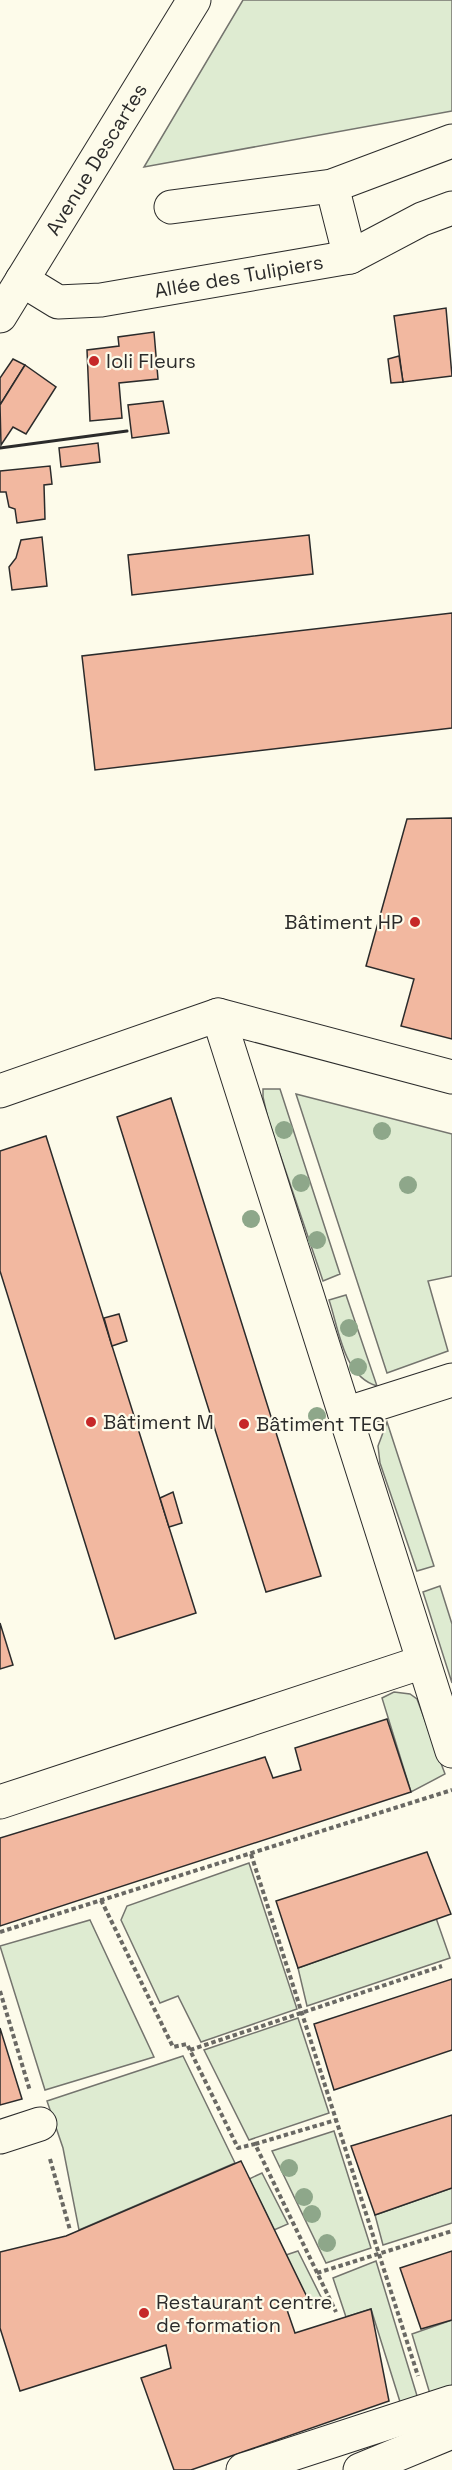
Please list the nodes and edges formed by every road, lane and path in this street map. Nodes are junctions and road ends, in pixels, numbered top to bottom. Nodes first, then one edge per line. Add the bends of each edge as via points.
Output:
1 (194, 0) edge
2 (452, 141) edge
3 (332, 186) junction
4 (171, 207) dead end
5 (452, 208) edge
6 (350, 257) junction
7 (22, 280) junction
8 (0, 316) edge
9 (218, 1015) junction
10 (452, 1077) edge
11 (0, 1091) edge
12 (452, 1380) edge
13 (345, 1414) junction
14 (423, 1662) junction
15 (452, 1751) edge
16 (452, 1790) edge
17 (0, 1802) edge
18 (251, 1854) junction
19 (101, 1900) junction
20 (0, 1932) edge
21 (442, 1966) dead end
22 (302, 2012) junction
23 (190, 2050) junction
24 (336, 2120) junction
25 (40, 2124) dead end
26 (0, 2137) edge
27 (255, 2144) junction
28 (452, 2231) edge
29 (379, 2254) junction
30 (317, 2273) junction
31 (336, 2312) dead end
32 (440, 2406) edge
33 (452, 2432) edge
34 (243, 2470) edge
35 (360, 2470) edge

1 - 7 street, Avenue Descartes
2 - 3 street
3 - 4 street
3 - 6 street
5 - 6 street, Allée des Tulipiers via 422,219
6 - 7 street, Allée des Tulipiers via 101,300 58,302
7 - 8 street, Avenue Descartes
9 - 10 street
9 - 11 street
9 - 13 street
12 - 13 street
13 - 14 street
14 - 15 street
14 - 17 street
16 - 18 path
18 - 19 path
18 - 22 path
19 - 20 path
19 - 23 path via 173,2047 187,2044
21 - 22 path
22 - 23 path
22 - 24 path
23 - 27 path via 238,2148
24 - 27 path
24 - 29 path
25 - 26 street
27 - 30 path
28 - 29 path
29 - 30 path
29 - 32 path
30 - 31 path
32 - 34 street
33 - 35 street

